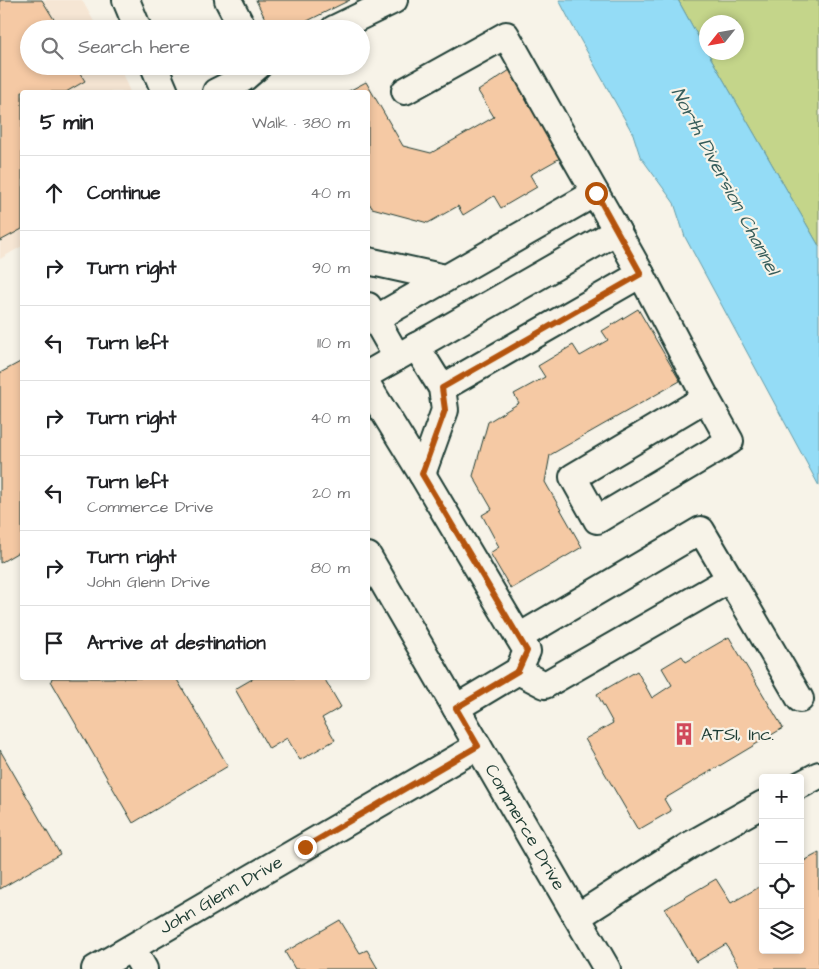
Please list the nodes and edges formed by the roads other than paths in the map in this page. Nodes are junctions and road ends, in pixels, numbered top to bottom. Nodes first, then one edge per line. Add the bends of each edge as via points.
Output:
1 (126, 0) edge
2 (228, 0) edge
3 (394, 0) edge
4 (134, 20) edge
5 (238, 20) edge
6 (353, 20) edge
7 (158, 75) edge
8 (248, 75) edge
9 (164, 90) edge
10 (220, 90) edge
11 (405, 91) dead end
12 (596, 193) junction
13 (617, 231) junction
14 (370, 261) edge
15 (641, 274) junction
16 (445, 278) junction
17 (371, 312) edge
18 (407, 351) junction
19 (370, 373) edge
20 (442, 388) junction
21 (370, 389) edge
22 (706, 398) junction
23 (422, 474) junction
24 (370, 559) edge
25 (730, 579) junction
26 (519, 637) junction
27 (518, 671) junction
28 (800, 699) dead end
29 (456, 708) junction
30 (478, 746) junction
31 (819, 775) edge
32 (804, 783) edge
33 (759, 806) edge
34 (577, 917) junction
35 (138, 958) edge
36 (95, 969) edge
37 (607, 969) edge

1 - 4 street
2 - 5 street
3 - 6 street
7 - 9 street
8 - 10 street
11 - 12 street via 506,35
12 - 13 street
12 - 16 street
13 - 15 street
13 - 18 street
14 - 16 street
15 - 20 street
15 - 22 street
16 - 17 street
17 - 18 street
18 - 19 street
18 - 20 street
20 - 23 street via 445,410
21 - 23 street
22 - 22 street via 730,441 597,520 573,477
23 - 26 street
24 - 29 street, Commerce Drive
25 - 26 street via 700,530
25 - 27 street via 545,684
25 - 28 street
26 - 27 street via 527,651
27 - 29 street
29 - 30 street, Commerce Drive
30 - 34 street, Commerce Drive
30 - 35 street, John Glenn Drive
31 - 32 street
33 - 34 street via 690,845
34 - 37 street, Commerce Drive
35 - 36 street, John Glenn Drive

